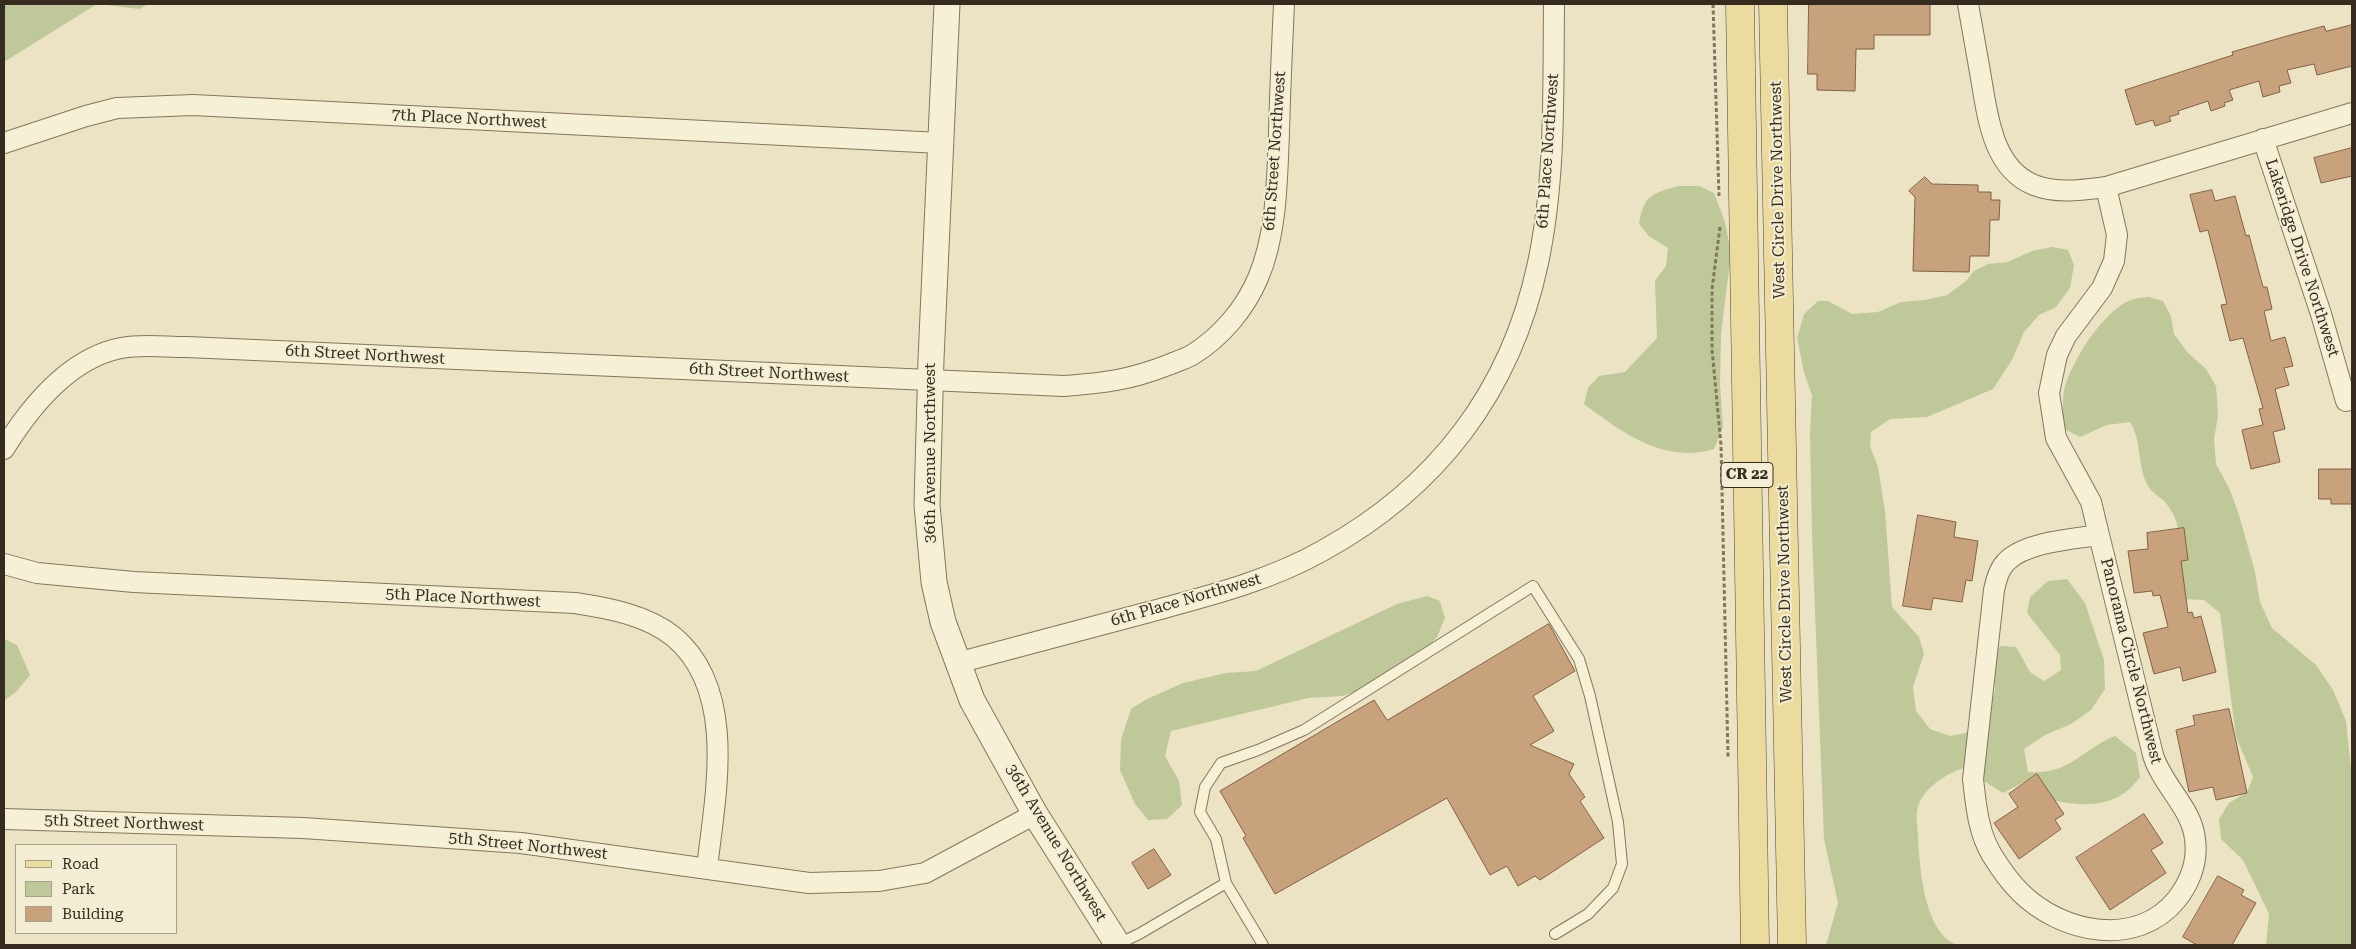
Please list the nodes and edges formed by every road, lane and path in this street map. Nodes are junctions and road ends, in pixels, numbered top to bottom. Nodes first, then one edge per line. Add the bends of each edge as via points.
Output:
1 (947, 4) edge
2 (1284, 4) edge
3 (1554, 4) edge
4 (1713, 4) edge
5 (1740, 4) edge
6 (1773, 4) edge
7 (1968, 4) edge
8 (2352, 113) edge
9 (2263, 139) junction
10 (4, 143) edge
11 (940, 143) junction
12 (2106, 187) junction
13 (1719, 198) dead end
14 (1720, 226) dead end
15 (930, 381) junction
16 (2352, 400) edge
17 (4, 449) edge
18 (2099, 535) junction
19 (4, 564) edge
20 (957, 663) junction
21 (1728, 764) dead end
22 (1035, 814) junction
23 (4, 819) edge
24 (707, 868) junction
25 (1226, 883) junction
26 (1555, 934) dead end
27 (1117, 945) edge
28 (1264, 945) edge
29 (1756, 945) edge
30 (1792, 945) edge

1 - 11 street, 36th Avenue Northwest
2 - 15 street, 6th Street Northwest via 1277,169 1267,248 1258,278 1241,309 1218,336 1191,356 1112,383 1064,386
3 - 20 street, 6th Place Northwest via 1550,181 1528,304 1494,386 1438,462 1405,494 1360,528 1321,552 1267,576 1215,594
4 - 13 path
5 - 29 main road, CR 22
6 - 30 main road, West Circle Drive Northwest / CR 22
7 - 12 street via 1988,119 1997,146 2010,166 2031,184 2043,188 2079,191
8 - 9 street
9 - 12 street
9 - 16 street, Lakeridge Drive Northwest via 2316,297 2346,401
10 - 11 street, 7th Place Northwest via 117,108 193,105
11 - 15 street, 36th Avenue Northwest
12 - 18 street, Panorama Circle Northwest via 2117,235 2114,262 2102,288 2066,336 2057,355 2049,393 2056,438 2091,502
14 - 21 path via 1712,289 1712,349 1721,445
15 - 17 street, 6th Street Northwest via 196,347 121,348 94,358 48,391
15 - 20 street, 36th Avenue Northwest via 929,542 943,622
18 - 18 street, Panorama Circle Northwest via 2020,551 2006,562 1998,574 1973,778 1981,831 1991,854 2020,892 2062,920 2087,928 2125,932 2159,918 2173,904 2192,873 2196,840 2193,827 2158,772
19 - 24 street, 5th Place Northwest via 37,573 134,582 574,603 609,608 644,620 674,637 706,680 718,744 718,775
20 - 22 street, 36th Avenue Northwest via 972,700
22 - 24 street, 5th Street Northwest via 925,873 903,878 809,883
22 - 27 street, 36th Avenue Northwest
23 - 24 street, 5th Street Northwest via 303,828 446,837 598,852
25 - 26 lane via 1216,839 1200,812 1206,787 1221,763 1304,730 1533,586 1579,658 1618,822 1622,864 1612,888 1588,914
25 - 27 lane
25 - 28 lane

